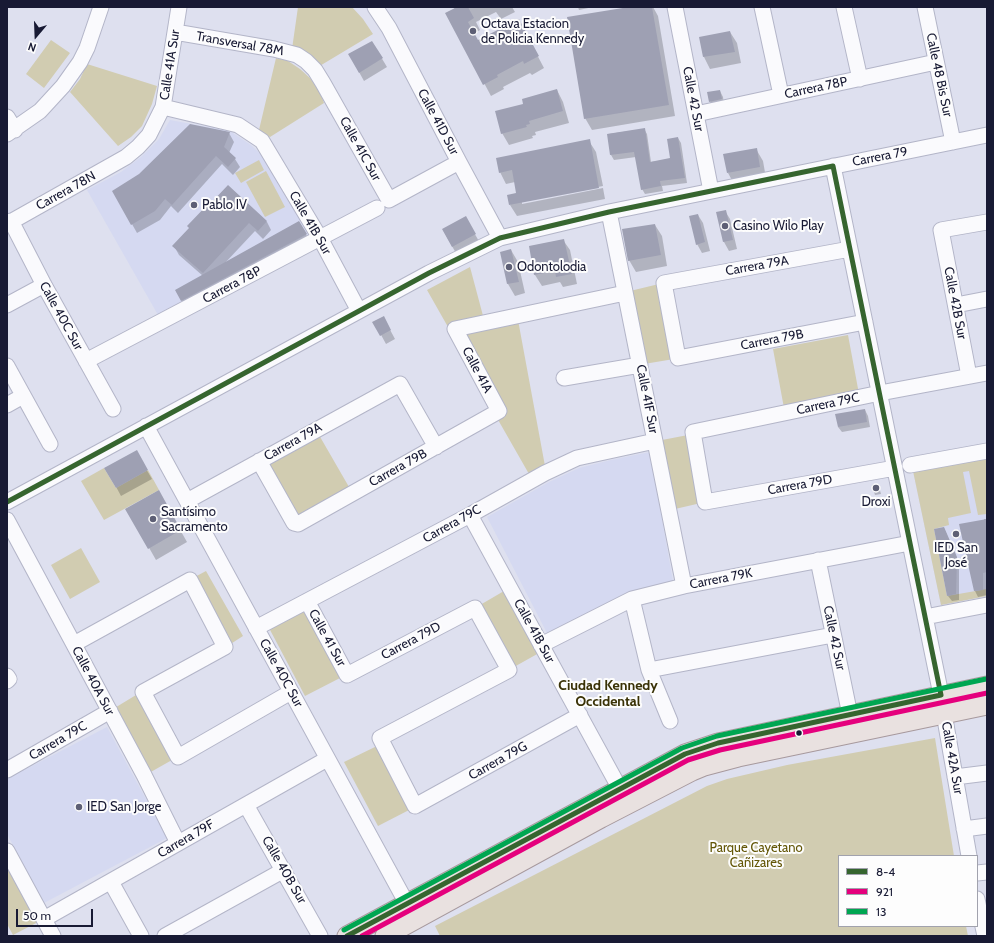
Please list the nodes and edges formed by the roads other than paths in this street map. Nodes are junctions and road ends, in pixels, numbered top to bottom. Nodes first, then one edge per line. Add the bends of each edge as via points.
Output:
1 (101, 7) edge
2 (179, 7) edge
3 (375, 7) edge
4 (674, 7) edge
5 (762, 7) edge
6 (844, 7) edge
7 (925, 7) edge
8 (175, 32) junction
9 (936, 62) junction
10 (860, 79) junction
11 (781, 96) junction
12 (332, 98) joint
13 (163, 107) junction
14 (696, 114) junction
15 (10, 127) edge
16 (987, 135) edge
17 (953, 142) junction
18 (126, 157) joint
19 (459, 162) junction
20 (833, 166) junction
21 (711, 191) junction
22 (383, 204) junction
23 (609, 212) junction
24 (987, 222) edge
25 (9, 223) edge
26 (320, 238) junction
27 (500, 238) junction
28 (850, 249) junction
29 (44, 285) junction
30 (626, 293) junction
31 (987, 299) edge
32 (7, 305) edge
33 (956, 305) junction
34 (359, 311) junction
35 (865, 322) junction
36 (678, 358) joint
37 (86, 361) junction
38 (640, 365) junction
39 (7, 366) edge
40 (987, 373) edge
41 (969, 376) junction
42 (564, 378) dead end
43 (880, 393) junction
44 (23, 396) junction
45 (7, 405) edge
46 (113, 409) dead end
47 (499, 411) joint
48 (146, 426) junction
49 (655, 441) junction
50 (50, 444) dead end
51 (436, 447) junction
52 (987, 451) edge
53 (259, 461) junction
54 (910, 466) dead end
55 (895, 468) junction
56 (187, 501) junction
57 (7, 502) edge
58 (705, 502) joint
59 (470, 515) junction
60 (7, 520) edge
61 (910, 543) junction
62 (818, 560) junction
63 (684, 586) junction
64 (632, 599) junction
65 (307, 601) junction
66 (987, 605) edge
67 (925, 617) junction
68 (256, 628) junction
69 (833, 635) junction
70 (74, 644) junction
71 (541, 645) junction
72 (649, 670) junction
73 (347, 675) joint
74 (987, 686) edge
75 (291, 692) junction
76 (943, 704) junction
77 (987, 705) edge
78 (110, 711) junction
79 (580, 715) junction
80 (850, 715) junction
81 (670, 721) dead end
82 (327, 759) junction
83 (7, 770) edge
84 (987, 773) edge
85 (955, 778) junction
86 (620, 789) junction
87 (246, 805) junction
88 (415, 806) joint
89 (987, 826) edge
90 (964, 829) junction
91 (178, 843) junction
92 (7, 851) edge
93 (969, 855) edge
94 (284, 870) junction
95 (111, 882) junction
96 (978, 903) edge
97 (411, 912) junction
98 (44, 919) junction
99 (53, 936) edge
100 (141, 936) edge
101 (166, 936) edge
102 (320, 936) edge
103 (346, 936) edge
104 (385, 936) edge
105 (984, 936) edge

1 - 15 street via 87,48 63,86 40,111
2 - 8 street, Calle 41A Sur
3 - 19 street, Calle 41D Sur via 389,28
4 - 14 street, Calle 42 Sur
5 - 11 street
6 - 10 street
7 - 9 street, Calle 48 Bis Sur
8 - 12 street, Transversal 78M via 297,55 315,70
8 - 13 street, Calle 41A Sur
9 - 10 street, Carrera 78P
9 - 17 street, Calle 48 Bis Sur
10 - 11 street, Carrera 78P
11 - 14 street, Carrera 78P
12 - 22 street, Calle 41C Sur
13 - 18 street, Calle 41A Sur via 149,135
13 - 26 street, Calle 41B Sur via 238,125 262,141
14 - 21 street, Calle 42 Sur
16 - 17 street, Carrera 79
17 - 20 street, Carrera 79
18 - 25 street, Carrera 78N
19 - 22 street, Carrera 78P
19 - 27 street, Calle 41D Sur
20 - 21 street, Carrera 79
20 - 28 street, Calle 42A Sur
21 - 23 street, Carrera 79
22 - 26 street, Carrera 78P
23 - 27 street, Carrera 79
23 - 30 street, Calle 41F Sur
24 - 33 street, Calle 42B Sur via 941,230
25 - 29 street, Calle 40C Sur
26 - 34 street, Calle 41B Sur
26 - 37 street, Carrera 78P
27 - 34 street, Carrera 79
28 - 35 street, Calle 42A Sur
28 - 36 street, Carrera 79A via 664,283
29 - 32 street
29 - 37 street, Calle 40C Sur
30 - 38 street, Calle 41F Sur
30 - 47 street, Calle 41A via 455,330
31 - 33 street
33 - 41 street, Calle 42B Sur
34 - 48 street, Carrera 79
35 - 36 street, Carrera 79B
35 - 43 street, Calle 42A Sur
37 - 46 street, Calle 40C Sur
38 - 42 street
38 - 49 street, Calle 41F Sur
39 - 44 street
40 - 41 street, Carrera 79C
41 - 43 street, Carrera 79C
43 - 55 street, Calle 42A Sur
43 - 58 street, Carrera 79C via 693,432
44 - 45 street
44 - 50 street
47 - 51 street, Carrera 79B
48 - 56 street, Calle 40C Sur
48 - 57 street, Carrera 79
49 - 59 street, Carrera 79C via 577,458 537,477
49 - 63 street, Calle 41F Sur
51 - 53 street, Carrera 79A via 400,384
51 - 53 street, Carrera 79B via 296,525
52 - 54 street
53 - 56 street, Carrera 79A
55 - 58 street, Carrera 79D
55 - 61 street, Calle 42A Sur
56 - 68 street, Calle 40C Sur
59 - 65 street, Carrera 79C
59 - 71 street, Calle 41B Sur
60 - 70 street, Calle 40A Sur
61 - 62 street, Carrera 79K
61 - 67 street, Calle 42A Sur
62 - 63 street, Carrera 79K
62 - 69 street, Calle 42 Sur
63 - 64 street, Carrera 79K
64 - 71 street, Carrera 79K
64 - 72 street
65 - 68 street, Carrera 79C
65 - 73 street, Calle 41 Sur
66 - 67 street
67 - 76 street, Calle 42A Sur
68 - 75 street, Calle 40C Sur
69 - 72 street
69 - 80 street, Calle 42 Sur
70 - 75 street via 190,580 225,647 143,692 178,757
70 - 78 street, Calle 40A Sur
71 - 79 street, Calle 41B Sur
72 - 81 street
73 - 88 street, Carrera 79D via 475,608 509,670 380,738
74 - 76 main road
75 - 82 street, Calle 40C Sur
76 - 77 main road
76 - 80 main road
76 - 85 street, Calle 42A Sur
76 - 97 main road via 704,766
78 - 83 street, Carrera 79C
78 - 91 street, Calle 40A Sur
79 - 86 street, Calle 41B Sur
79 - 88 street, Carrera 79G
80 - 86 main road via 697,749
82 - 87 street, Carrera 79F
82 - 97 street, Calle 40C Sur
84 - 85 street
85 - 90 street, Calle 42A Sur
86 - 97 main road
87 - 91 street, Carrera 79F
87 - 94 street, Calle 40B Sur
89 - 90 street
90 - 93 street, Calle 42A Sur
91 - 95 street, Carrera 79F
92 - 98 street
94 - 101 street
94 - 102 street, Calle 40B Sur
95 - 98 street, Carrera 79F
95 - 100 street
96 - 105 street
97 - 103 main road
97 - 104 main road
98 - 99 street

